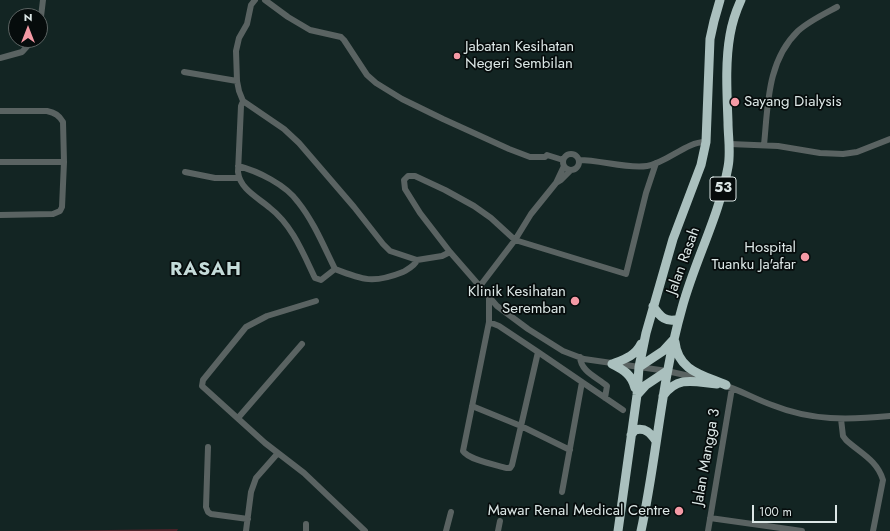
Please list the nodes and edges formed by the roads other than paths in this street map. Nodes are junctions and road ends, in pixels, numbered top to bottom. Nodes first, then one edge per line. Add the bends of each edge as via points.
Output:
1 (255, 0) edge
2 (265, 0) edge
3 (720, 0) edge
4 (741, 0) edge
5 (837, 7) dead end
6 (26, 48) edge
7 (0, 58) edge
8 (184, 72) dead end
9 (237, 81) junction
10 (243, 101) junction
11 (0, 111) edge
12 (890, 139) edge
13 (706, 142) junction
14 (730, 144) junction
15 (764, 145) junction
16 (579, 160) junction
17 (0, 162) edge
18 (64, 162) junction
19 (563, 163) junction
20 (656, 163) junction
21 (238, 166) junction
22 (570, 171) junction
23 (186, 172) dead end
24 (238, 178) junction
25 (556, 183) junction
26 (0, 215) edge
27 (515, 240) junction
28 (450, 252) junction
29 (417, 260) junction
30 (335, 269) junction
31 (480, 286) junction
32 (489, 297) junction
33 (316, 301) dead end
34 (653, 306) junction
35 (679, 319) junction
36 (489, 322) junction
37 (646, 333) junction
38 (675, 338) junction
39 (302, 344) dead end
40 (538, 352) junction
41 (580, 357) junction
42 (612, 364) junction
43 (638, 366) junction
44 (667, 371) junction
45 (582, 382) junction
46 (729, 387) junction
47 (637, 395) junction
48 (605, 398) junction
49 (662, 398) junction
50 (472, 406) junction
51 (623, 410) dead end
52 (890, 416) edge
53 (238, 418) junction
54 (841, 419) junction
55 (521, 426) junction
56 (631, 435) junction
57 (656, 441) junction
58 (208, 447) dead end
59 (570, 450) junction
60 (278, 453) junction
61 (883, 480) junction
62 (890, 480) edge
63 (562, 492) dead end
64 (451, 512) dead end
65 (710, 518) junction
66 (248, 519) junction
67 (500, 521) dead end
68 (306, 524) dead end
69 (246, 531) edge
70 (306, 531) edge
71 (365, 531) edge
72 (446, 531) edge
73 (498, 531) edge
74 (618, 531) edge
75 (641, 531) edge
76 (708, 531) edge
77 (802, 531) edge
78 (873, 531) edge

1 - 9 street via 237,44
2 - 19 street via 310,30 341,37 371,79 402,99 509,149 530,157 547,155
3 - 13 highway, Jalan Rasah / 53 via 710,39
4 - 14 highway, Jalan Rasah / 53 via 735,14 729,44 727,89
5 - 15 street via 799,30 788,42 778,60 772,74
6 - 7 street via 22,52
8 - 9 street
9 - 10 street
10 - 21 street
10 - 29 street via 284,129 299,143 386,248
11 - 18 street via 47,111 60,116 63,122
12 - 15 street via 854,153 831,155
13 - 20 street via 693,144
13 - 34 highway, Jalan Rasah / 53 via 701,165 673,239
14 - 15 street
14 - 35 highway, Jalan Rasah / 53 via 719,207
16 - 19 street via 571,154 566,156
16 - 20 street via 632,166
16 - 22 street via 577,168
17 - 18 street
18 - 26 street via 60,211 53,214
19 - 22 street
19 - 25 street
20 - 27 street via 626,274
21 - 24 street
21 - 30 street via 269,178 298,201
22 - 25 street
23 - 24 street via 215,178
24 - 30 street via 248,191 272,209 287,226 315,278 321,280
25 - 27 street via 531,214
27 - 28 street via 474,206 415,176 408,176 404,180 405,189
27 - 31 street
28 - 29 street via 442,256
28 - 31 street
29 - 30 street via 415,265 406,270 374,280 360,279
31 - 32 street
32 - 36 street
32 - 41 street via 528,329 563,351
33 - 53 street via 277,312 246,327 203,380 203,388
34 - 35 highway via 664,319
34 - 37 highway, Jalan Rasah / 53
35 - 38 highway, Jalan Rasah / 53
36 - 40 street
36 - 50 street
37 - 42 highway via 638,351
37 - 43 highway, Jalan Rasah / 53
38 - 43 highway via 663,351
38 - 44 highway, Jalan Rasah / 53
38 - 46 highway via 676,351 684,364
39 - 53 street
40 - 45 street
40 - 55 street
41 - 42 street
41 - 48 street via 586,371 606,386
42 - 43 street
42 - 47 highway via 629,374
43 - 44 street
43 - 47 highway, Jalan Rasah / 53
44 - 46 street
44 - 47 highway via 646,385
44 - 49 highway, Jalan Rasah / 53
45 - 48 street
45 - 59 street
46 - 49 highway via 686,380 674,384
46 - 54 street via 787,410 820,418
46 - 65 street, Jalan Mangga 3
47 - 56 highway, Jalan Rasah / 53
48 - 51 street
49 - 57 highway, Jalan Rasah / 53
50 - 55 street
50 - 55 street via 462,447 466,455 510,468
52 - 54 street
53 - 60 street
54 - 61 street via 843,436 870,459 881,472
55 - 59 street
56 - 57 highway via 635,430 642,429 649,432
56 - 74 highway, Jalan Rasah / 53
57 - 75 highway, Jalan Rasah / 53
58 - 66 street via 208,512
59 - 63 street
60 - 66 street via 256,478 251,492
60 - 71 street via 304,473
61 - 62 street
61 - 78 street
64 - 72 street
65 - 76 street, Jalan Mangga 3
65 - 77 street
66 - 69 street
67 - 73 street
68 - 70 street

